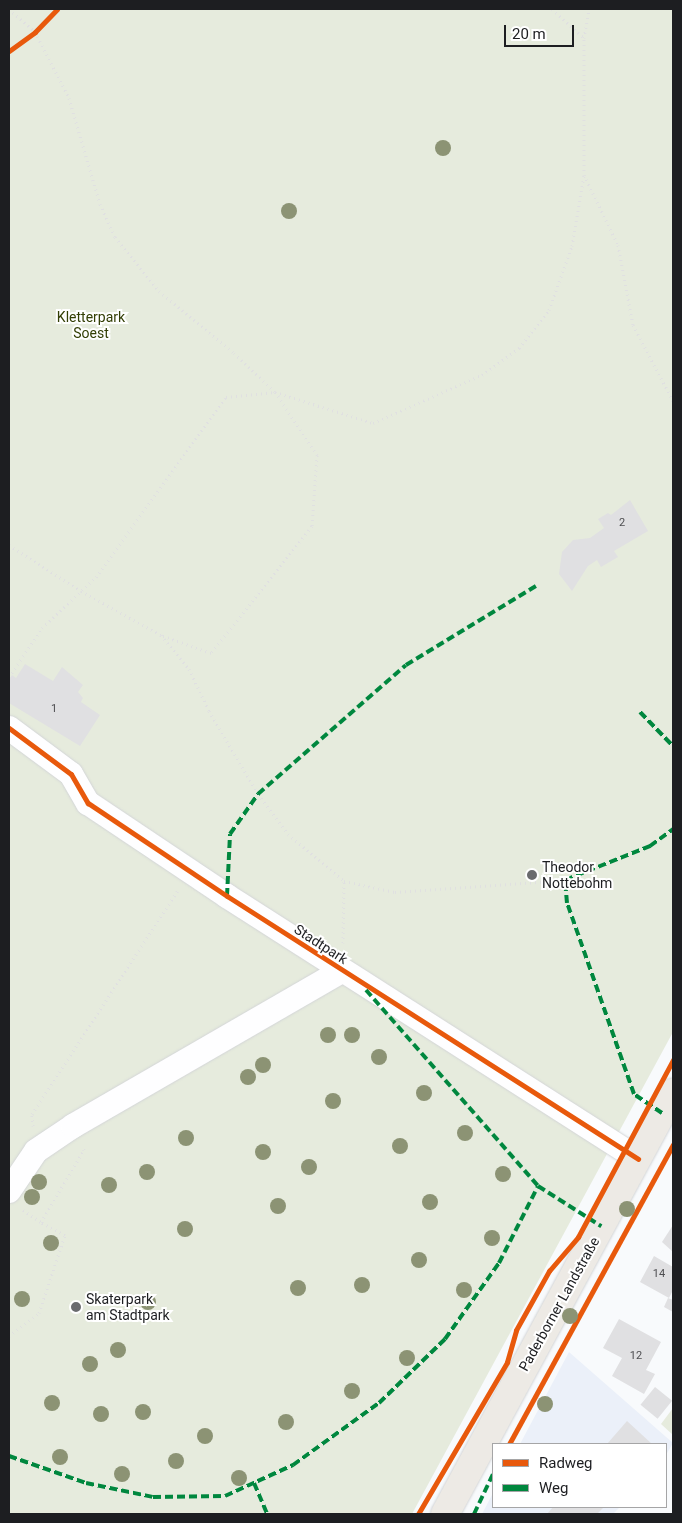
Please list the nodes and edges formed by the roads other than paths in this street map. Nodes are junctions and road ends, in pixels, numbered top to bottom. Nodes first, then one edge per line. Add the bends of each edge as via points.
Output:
1 (9, 728) edge
2 (342, 971) junction
3 (673, 1093) edge
4 (638, 1159) junction
5 (13, 1199) edge
6 (445, 1514) edge

1 - 2 street, Stadtpark via 71,774 88,803
2 - 4 street, Stadtpark
2 - 5 street via 73,1126 36,1151
3 - 4 main road, Paderborner Landstraße
4 - 6 main road, Paderborner Landstraße

